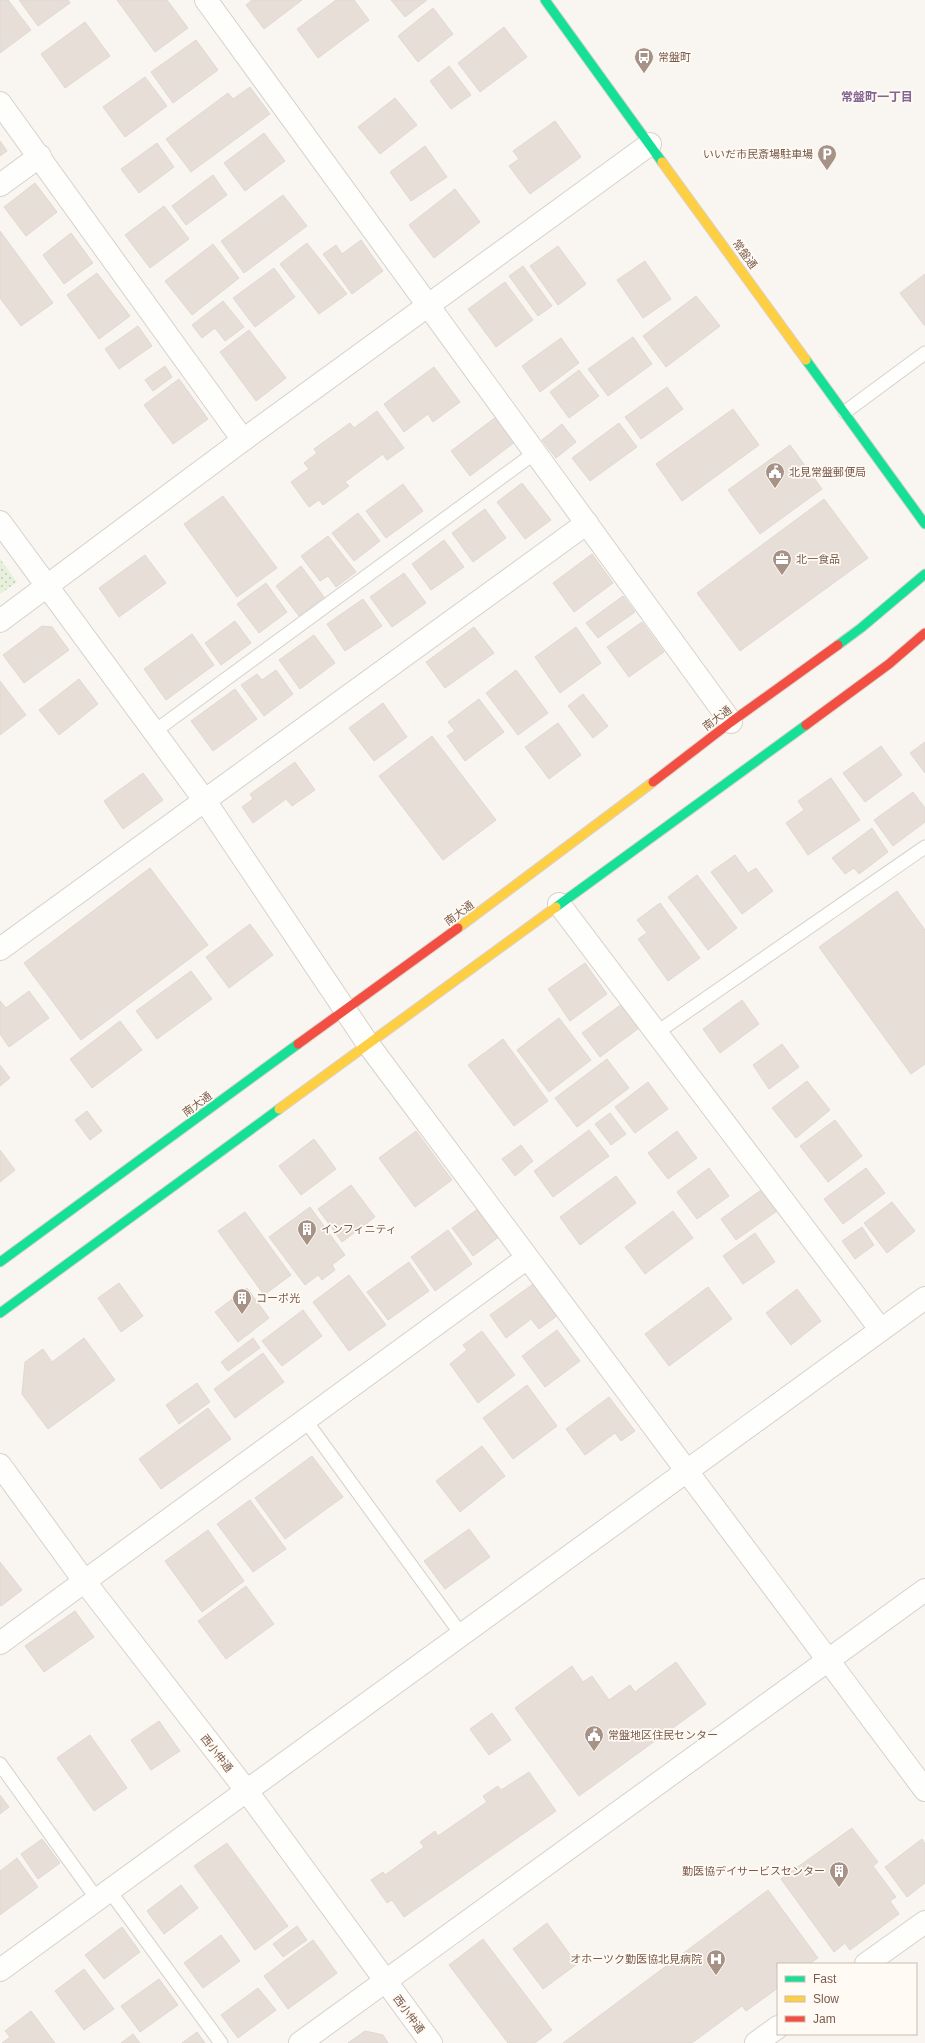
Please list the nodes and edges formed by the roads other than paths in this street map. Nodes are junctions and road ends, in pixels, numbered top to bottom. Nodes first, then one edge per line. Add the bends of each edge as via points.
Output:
1 (206, 0) edge
2 (545, 0) edge
3 (0, 103) edge
4 (650, 144) junction
5 (40, 156) junction
6 (0, 185) edge
7 (430, 305) junction
8 (925, 353) edge
9 (845, 412) junction
10 (243, 440) junction
11 (536, 452) junction
12 (0, 522) edge
13 (587, 523) junction
14 (925, 524) edge
15 (925, 574) edge
16 (48, 586) junction
17 (0, 621) edge
18 (925, 633) edge
19 (731, 722) junction
20 (155, 731) junction
21 (205, 801) junction
22 (925, 847) edge
23 (560, 904) junction
24 (0, 949) edge
25 (345, 1011) junction
26 (656, 1033) junction
27 (368, 1044) junction
28 (528, 1258) junction
29 (0, 1262) edge
30 (925, 1298) edge
31 (0, 1313) edge
32 (881, 1330) junction
33 (306, 1421) junction
34 (0, 1465) edge
35 (687, 1470) junction
36 (85, 1582) junction
37 (925, 1590) edge
38 (461, 1634) junction
39 (0, 1643) edge
40 (829, 1661) junction
41 (0, 1764) edge
42 (246, 1790) junction
43 (925, 1790) edge
44 (103, 1894) junction
45 (925, 1922) edge
46 (867, 1963) edge
47 (0, 1970) edge
48 (386, 1982) junction
49 (220, 2043) edge
50 (300, 2043) edge
51 (431, 2043) edge

1 - 7 street
2 - 4 street, 常盤通
3 - 5 street
4 - 7 street
4 - 9 street, 常盤通
5 - 6 street
5 - 10 street
7 - 10 street
7 - 11 street
8 - 9 lane
9 - 14 street, 常盤通
10 - 16 street
11 - 13 street
11 - 20 lane
12 - 16 street
13 - 19 street
13 - 21 street
15 - 19 street, 南大通 via 861,628
16 - 17 street
16 - 20 street
18 - 23 street via 889,664
19 - 25 street, 南大通 via 535,872
20 - 21 street
21 - 24 street
21 - 25 street
22 - 26 lane
23 - 26 street
23 - 27 street
25 - 27 street
25 - 29 street, 南大通
26 - 32 street
27 - 28 street
27 - 31 street
28 - 33 street
28 - 35 street
30 - 32 street
32 - 35 street
33 - 36 street
33 - 38 lane
34 - 36 street, 西小仲通
35 - 38 street
35 - 40 street
36 - 39 street
36 - 42 street, 西小仲通
37 - 40 street
38 - 42 street
40 - 43 street
40 - 48 street
41 - 44 lane
42 - 44 street
42 - 48 street, 西小仲通
44 - 47 street
44 - 49 lane
45 - 46 street
48 - 50 street
48 - 51 street, 西小仲通

